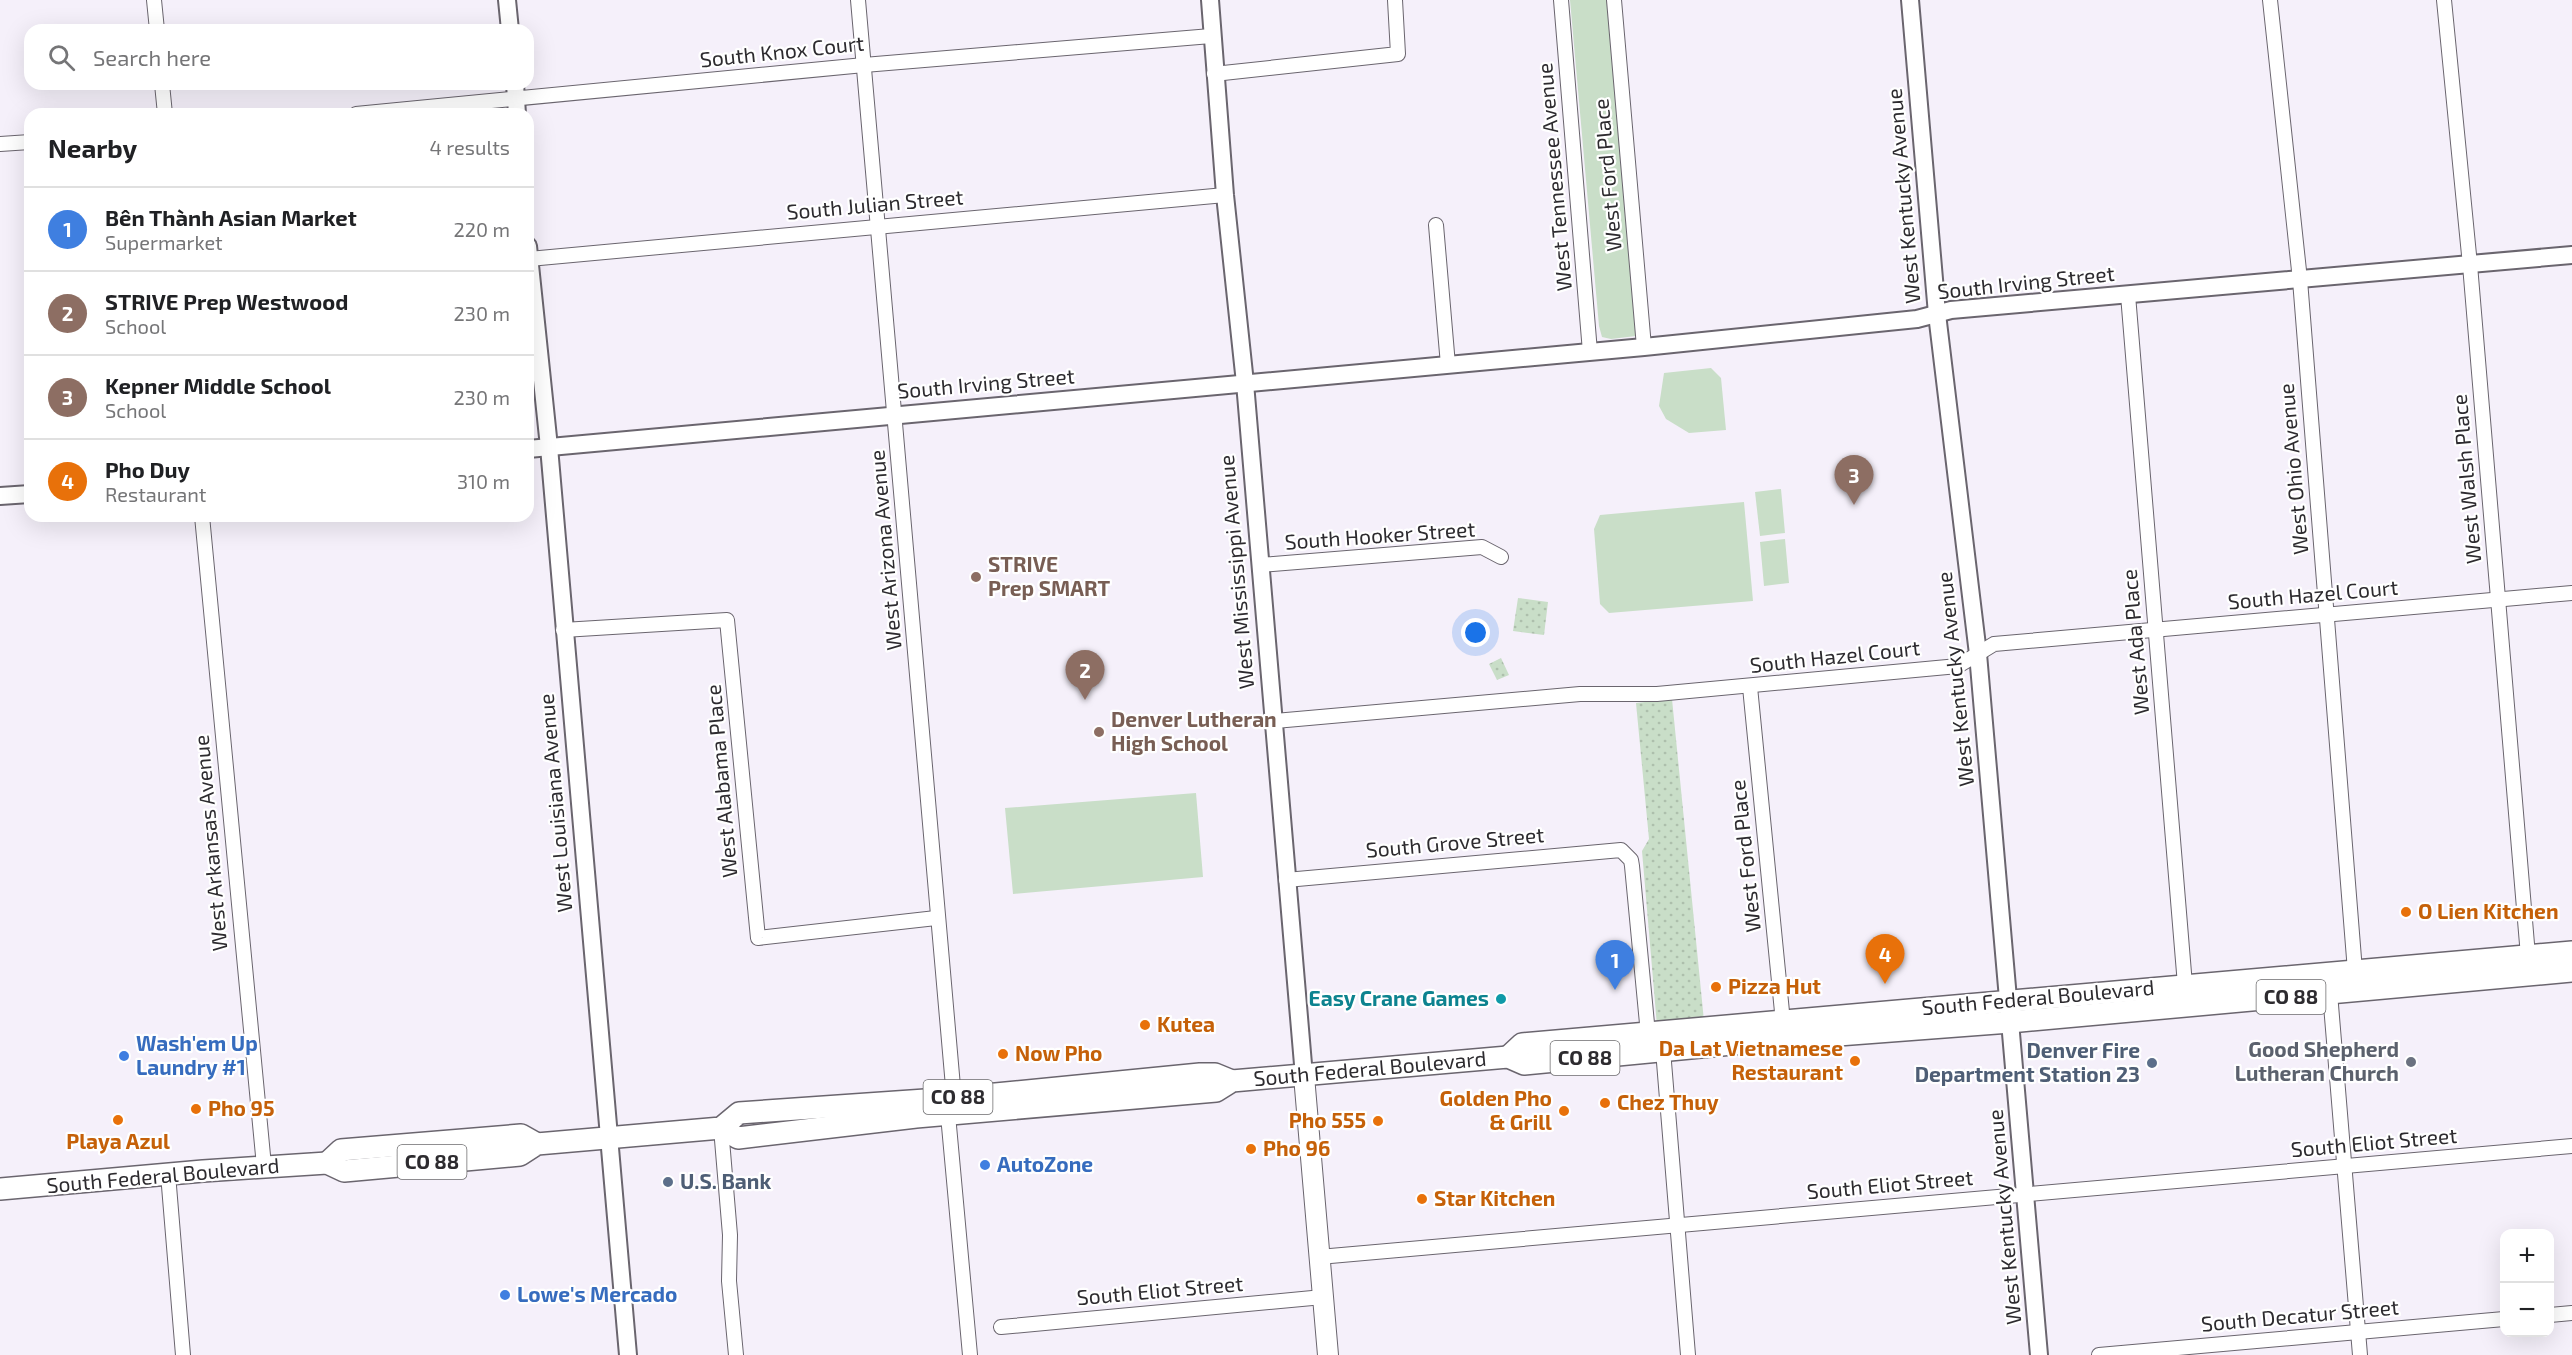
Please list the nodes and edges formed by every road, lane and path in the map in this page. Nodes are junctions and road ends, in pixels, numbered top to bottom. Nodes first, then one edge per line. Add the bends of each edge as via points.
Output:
1 (154, 0) edge
2 (507, 0) edge
3 (858, 0) edge
4 (1210, 0) edge
5 (1395, 0) edge
6 (1562, 0) edge
7 (1614, 0) edge
8 (1910, 0) edge
9 (2270, 0) edge
10 (2444, 0) edge
11 (156, 24) edge
12 (509, 24) edge
13 (1211, 36) junction
14 (864, 65) junction
15 (1214, 74) junction
16 (163, 90) edge
17 (516, 99) edge
18 (164, 108) edge
19 (420, 108) edge
20 (24, 142) edge
21 (0, 144) edge
22 (1225, 195) junction
23 (1436, 225) dead end
24 (878, 226) junction
25 (534, 253) edge
26 (2572, 255) edge
27 (2470, 265) junction
28 (2300, 280) junction
29 (2128, 295) junction
30 (534, 302) edge
31 (1937, 314) junction
32 (1644, 347) junction
33 (1590, 351) junction
34 (1448, 364) junction
35 (1245, 383) junction
36 (896, 415) junction
37 (549, 447) junction
38 (534, 448) edge
39 (24, 494) edge
40 (0, 496) edge
41 (203, 522) edge
42 (1502, 557) dead end
43 (1260, 565) junction
44 (2572, 593) edge
45 (2498, 600) junction
46 (2328, 615) junction
47 (563, 630) junction
48 (2156, 631) junction
49 (1978, 654) junction
50 (1750, 687) junction
51 (1275, 721) junction
52 (1286, 880) junction
53 (936, 918) junction
54 (2572, 952) edge
55 (2528, 956) junction
56 (2355, 970) junction
57 (2572, 971) edge
58 (2185, 985) junction
59 (2330, 993) junction
60 (2010, 1012) junction
61 (1784, 1022) junction
62 (1648, 1034) junction
63 (1663, 1050) junction
64 (1508, 1057) junction
65 (1304, 1076) junction
66 (951, 1106) junction
67 (721, 1128) junction
68 (610, 1138) junction
69 (2572, 1146) edge
70 (264, 1166) junction
71 (2344, 1166) junction
72 (168, 1174) junction
73 (0, 1189) edge
74 (2025, 1194) junction
75 (1677, 1225) junction
76 (1319, 1257) junction
77 (1323, 1297) junction
78 (2572, 1313) edge
79 (2554, 1315) edge
80 (2500, 1319) edge
81 (1001, 1327) dead end
82 (2358, 1332) junction
83 (183, 1355) edge
84 (628, 1355) edge
85 (736, 1355) edge
86 (970, 1355) edge
87 (1328, 1355) edge
88 (1688, 1355) edge
89 (2040, 1355) edge
90 (2099, 1355) edge
91 (2360, 1355) edge

1 - 11 street
2 - 12 street
3 - 14 street, West Arizona Avenue
4 - 13 street, West Mississippi Avenue
5 - 15 street via 1398,54
6 - 33 street, West Tennessee Avenue
7 - 32 street, West Ford Place
8 - 31 street, West Kentucky Avenue
9 - 28 street, West Ohio Avenue
10 - 27 street, West Walsh Place
13 - 14 street, South Knox Court
13 - 15 street, West Mississippi Avenue
14 - 17 street, South Knox Court
14 - 24 street, West Arizona Avenue
15 - 22 street, West Mississippi Avenue
16 - 18 street
17 - 19 street, South Knox Court
20 - 21 street
22 - 24 street, South Julian Street
22 - 35 street, West Mississippi Avenue
23 - 34 street
24 - 25 street, South Julian Street
24 - 36 street, West Arizona Avenue
26 - 27 street, South Irving Street
27 - 28 street, South Irving Street
27 - 45 street, West Walsh Place
28 - 29 street, South Irving Street
28 - 46 street, West Ohio Avenue
29 - 31 street, South Irving Street
29 - 48 street, West Ada Place
30 - 37 street, West Louisiana Avenue
31 - 32 street, South Irving Street
31 - 49 street, West Kentucky Avenue
32 - 33 street, South Irving Street
33 - 34 street, South Irving Street
34 - 35 street, South Irving Street
35 - 36 street, South Irving Street
35 - 43 street, West Mississippi Avenue
36 - 37 street, South Irving Street
36 - 53 street, West Arizona Avenue
37 - 38 street, South Irving Street
37 - 47 street, West Louisiana Avenue
39 - 40 street
41 - 70 street, West Arkansas Avenue
42 - 43 street, South Hooker Street via 1482,547
43 - 51 street, West Mississippi Avenue
44 - 45 street, South Hazel Court
45 - 46 street, South Hazel Court
45 - 55 street, West Walsh Place
46 - 48 street, South Hazel Court
46 - 56 street, West Ohio Avenue
47 - 53 street, West Alabama Place via 727,620 758,938
47 - 68 street, West Louisiana Avenue
48 - 49 street, South Hazel Court via 1994,644
48 - 58 street, West Ada Place
49 - 50 street, South Hazel Court via 1958,666
49 - 60 street, West Kentucky Avenue
50 - 51 street, South Hazel Court via 1657,694 1580,694
50 - 61 street, West Ford Place
51 - 52 street, West Mississippi Avenue
52 - 62 street, South Grove Street via 1621,850 1632,866
52 - 65 street, West Mississippi Avenue
53 - 66 street, West Arizona Avenue
54 - 55 main road, South Federal Boulevard / CO 88
55 - 56 main road, South Federal Boulevard / CO 88
56 - 58 main road, South Federal Boulevard / CO 88
57 - 59 main road, South Federal Boulevard / CO 88
58 - 60 main road, South Federal Boulevard / CO 88
59 - 60 main road, South Federal Boulevard / CO 88
59 - 71 street
60 - 61 main road, South Federal Boulevard / CO 88
60 - 63 main road, South Federal Boulevard / CO 88
60 - 74 street, West Kentucky Avenue
61 - 62 main road, South Federal Boulevard / CO 88
62 - 64 main road, South Federal Boulevard / CO 88 via 1522,1044
63 - 64 main road, South Federal Boulevard / CO 88 via 1524,1064
63 - 75 street
64 - 65 main road, South Federal Boulevard / CO 88
65 - 66 main road, South Federal Boulevard / CO 88 via 1232,1081 1215,1074 1200,1074
65 - 76 main road, West Mississippi Avenue
66 - 67 main road, South Federal Boulevard / CO 88 via 739,1113
66 - 86 street, West Arizona Avenue
67 - 68 main road, South Federal Boulevard / CO 88
67 - 85 street
68 - 70 main road, South Federal Boulevard / CO 88 via 537,1144 520,1155 344,1171 327,1163
68 - 84 street, West Louisiana Avenue
69 - 71 street, South Eliot Street
70 - 72 main road, South Federal Boulevard / CO 88
71 - 74 street, South Eliot Street
71 - 82 street
72 - 73 main road, South Federal Boulevard / CO 88
72 - 83 street
74 - 75 street, South Eliot Street
74 - 89 street, West Kentucky Avenue
75 - 76 street, South Eliot Street
75 - 88 street
76 - 77 main road, West Mississippi Avenue
77 - 81 street, South Eliot Street
77 - 87 main road, West Mississippi Avenue
78 - 79 street
80 - 82 street, South Decatur Street
82 - 90 street, South Decatur Street
82 - 91 street

